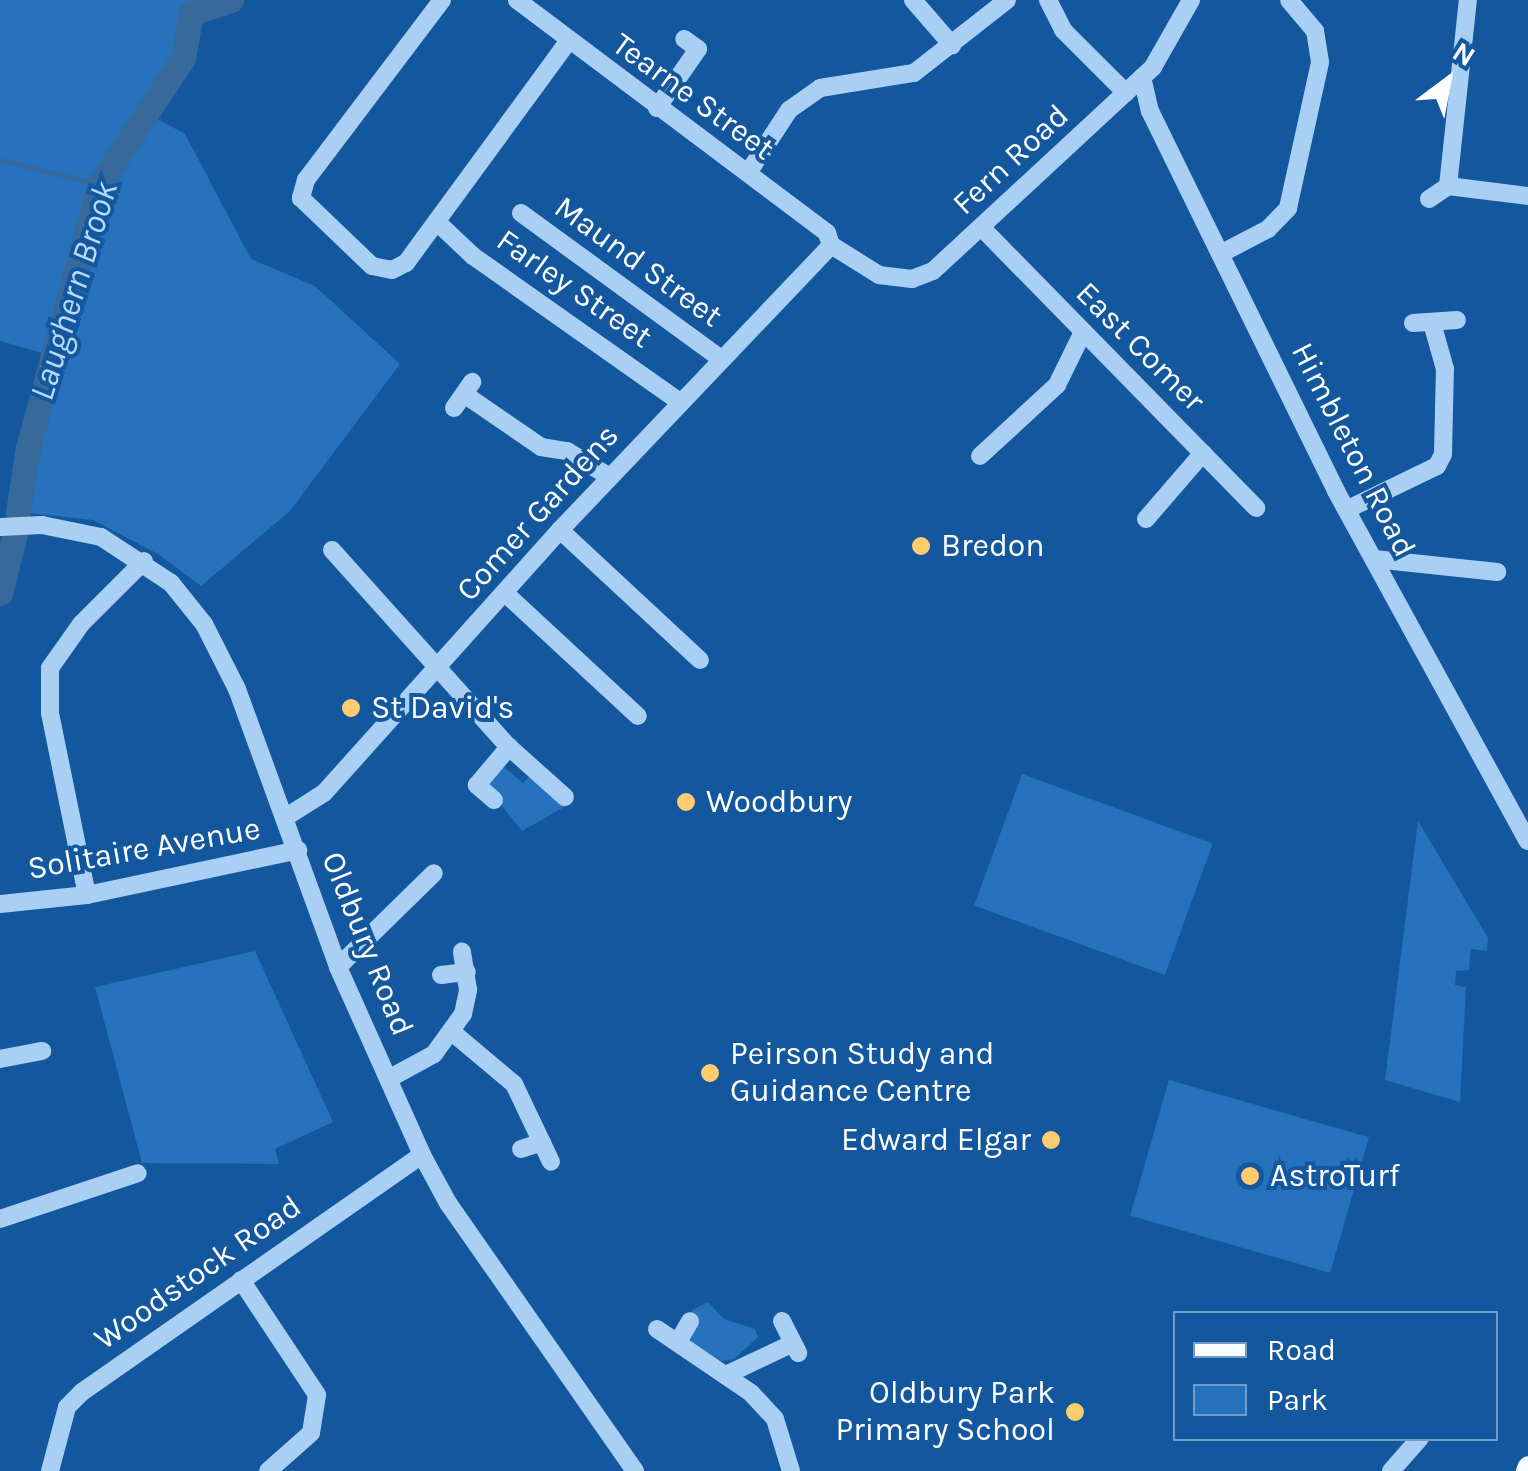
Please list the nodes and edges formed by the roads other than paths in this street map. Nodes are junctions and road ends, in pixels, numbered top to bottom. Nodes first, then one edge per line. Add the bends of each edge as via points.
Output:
1 (442, 0) edge
2 (517, 0) edge
3 (913, 0) edge
4 (1007, 0) edge
5 (1048, 0) edge
6 (1191, 0) edge
7 (1290, 0) edge
8 (1468, 0) edge
9 (684, 39) dead end
10 (568, 42) junction
11 (952, 45) junction
12 (1142, 77) junction
13 (1126, 93) junction
14 (657, 108) junction
15 (748, 173) junction
16 (1448, 186) junction
17 (1528, 196) edge
18 (1429, 200) dead end
19 (520, 214) dead end
20 (437, 222) junction
21 (982, 228) junction
22 (831, 245) junction
23 (1222, 254) junction
24 (1457, 320) dead end
25 (1084, 332) junction
26 (720, 358) junction
27 (463, 394) dead end
28 (680, 402) junction
29 (1203, 453) junction
30 (980, 456) dead end
31 (610, 477) junction
32 (1256, 508) dead end
33 (1348, 510) junction
34 (1146, 518) dead end
35 (0, 527) edge
36 (560, 530) junction
37 (332, 550) dead end
38 (1374, 559) junction
39 (144, 562) junction
40 (1497, 572) dead end
41 (505, 594) junction
42 (700, 660) dead end
43 (438, 666) junction
44 (638, 716) dead end
45 (509, 747) junction
46 (565, 797) dead end
47 (494, 800) dead end
48 (286, 818) junction
49 (1528, 842) edge
50 (298, 850) junction
51 (434, 873) dead end
52 (87, 895) junction
53 (0, 904) edge
54 (462, 951) dead end
55 (338, 968) junction
56 (466, 972) junction
57 (441, 976) dead end
58 (452, 1032) junction
59 (42, 1051) dead end
60 (0, 1060) edge
61 (390, 1078) junction
62 (542, 1142) junction
63 (521, 1149) dead end
64 (422, 1155) junction
65 (551, 1162) dead end
66 (136, 1173) dead end
67 (0, 1219) edge
68 (241, 1280) junction
69 (690, 1321) dead end
70 (782, 1321) dead end
71 (658, 1329) dead end
72 (678, 1342) junction
73 (728, 1374) junction
74 (1417, 1441) edge
75 (50, 1471) edge
76 (268, 1471) edge
77 (635, 1471) edge
78 (791, 1471) edge
79 (1391, 1471) edge

1 - 20 street via 306,180 301,198 355,255 392,270 406,263
2 - 10 street, Tearne Street
3 - 11 street
4 - 11 street
5 - 13 street via 1063,30
6 - 12 street, Fern Road via 1165,53
7 - 23 street via 1315,32 1320,62 1288,208 1268,229
8 - 16 street
9 - 14 street via 698,49
10 - 14 street, Tearne Street
10 - 20 street
11 - 15 street via 896,81 820,88 789,110
12 - 13 street, Fern Road
12 - 23 street, Himbleton Road via 1150,111
13 - 21 street, Fern Road
14 - 15 street, Tearne Street
15 - 22 street, Tearne Street via 827,234
16 - 17 street
16 - 18 street
19 - 26 street, Maund Street
20 - 28 street, Farley Street via 473,256
21 - 22 street, Fern Road via 933,271 912,278 879,274
21 - 25 street, East Comer
22 - 26 street, Comer Gardens
23 - 33 street, Himbleton Road
24 - 33 street via 1422,323 1445,370 1437,466
25 - 29 street, East Comer
25 - 30 street via 1057,385
26 - 28 street, Comer Gardens
27 - 31 street via 541,447 567,452
28 - 31 street, Comer Gardens
29 - 32 street, East Comer
29 - 34 street
31 - 36 street, Comer Gardens
33 - 38 street, Himbleton Road
35 - 39 street, Oldbury Road via 42,525 101,537
36 - 41 street, Comer Gardens
36 - 42 street via 688,641
37 - 43 street
38 - 40 street
38 - 49 street, Himbleton Road
39 - 48 street, Oldbury Road via 171,582 204,624
39 - 52 street via 81,624 50,668 50,713
41 - 43 street, Comer Gardens
41 - 44 street
43 - 45 street
43 - 48 street, Comer Gardens via 324,793
45 - 46 street
45 - 47 street via 477,785
48 - 50 street, Oldbury Road
50 - 52 street, Solitaire Avenue
50 - 55 street, Oldbury Road
51 - 55 street
52 - 53 street, Solitaire Avenue
54 - 56 street
55 - 61 street, Oldbury Road
56 - 57 street
56 - 58 street via 463,1014
58 - 61 street via 434,1054
58 - 62 street via 514,1084
59 - 60 street
61 - 64 street, Oldbury Road
62 - 63 street
62 - 65 street
64 - 68 street, Woodstock Road
64 - 77 street, Oldbury Road via 448,1204
66 - 67 street
68 - 75 street, Woodstock Road via 73,1399
68 - 76 street via 317,1395 310,1433
69 - 72 street
70 - 73 street via 794,1349
71 - 72 street
72 - 73 street
73 - 78 street via 776,1419
74 - 79 street

